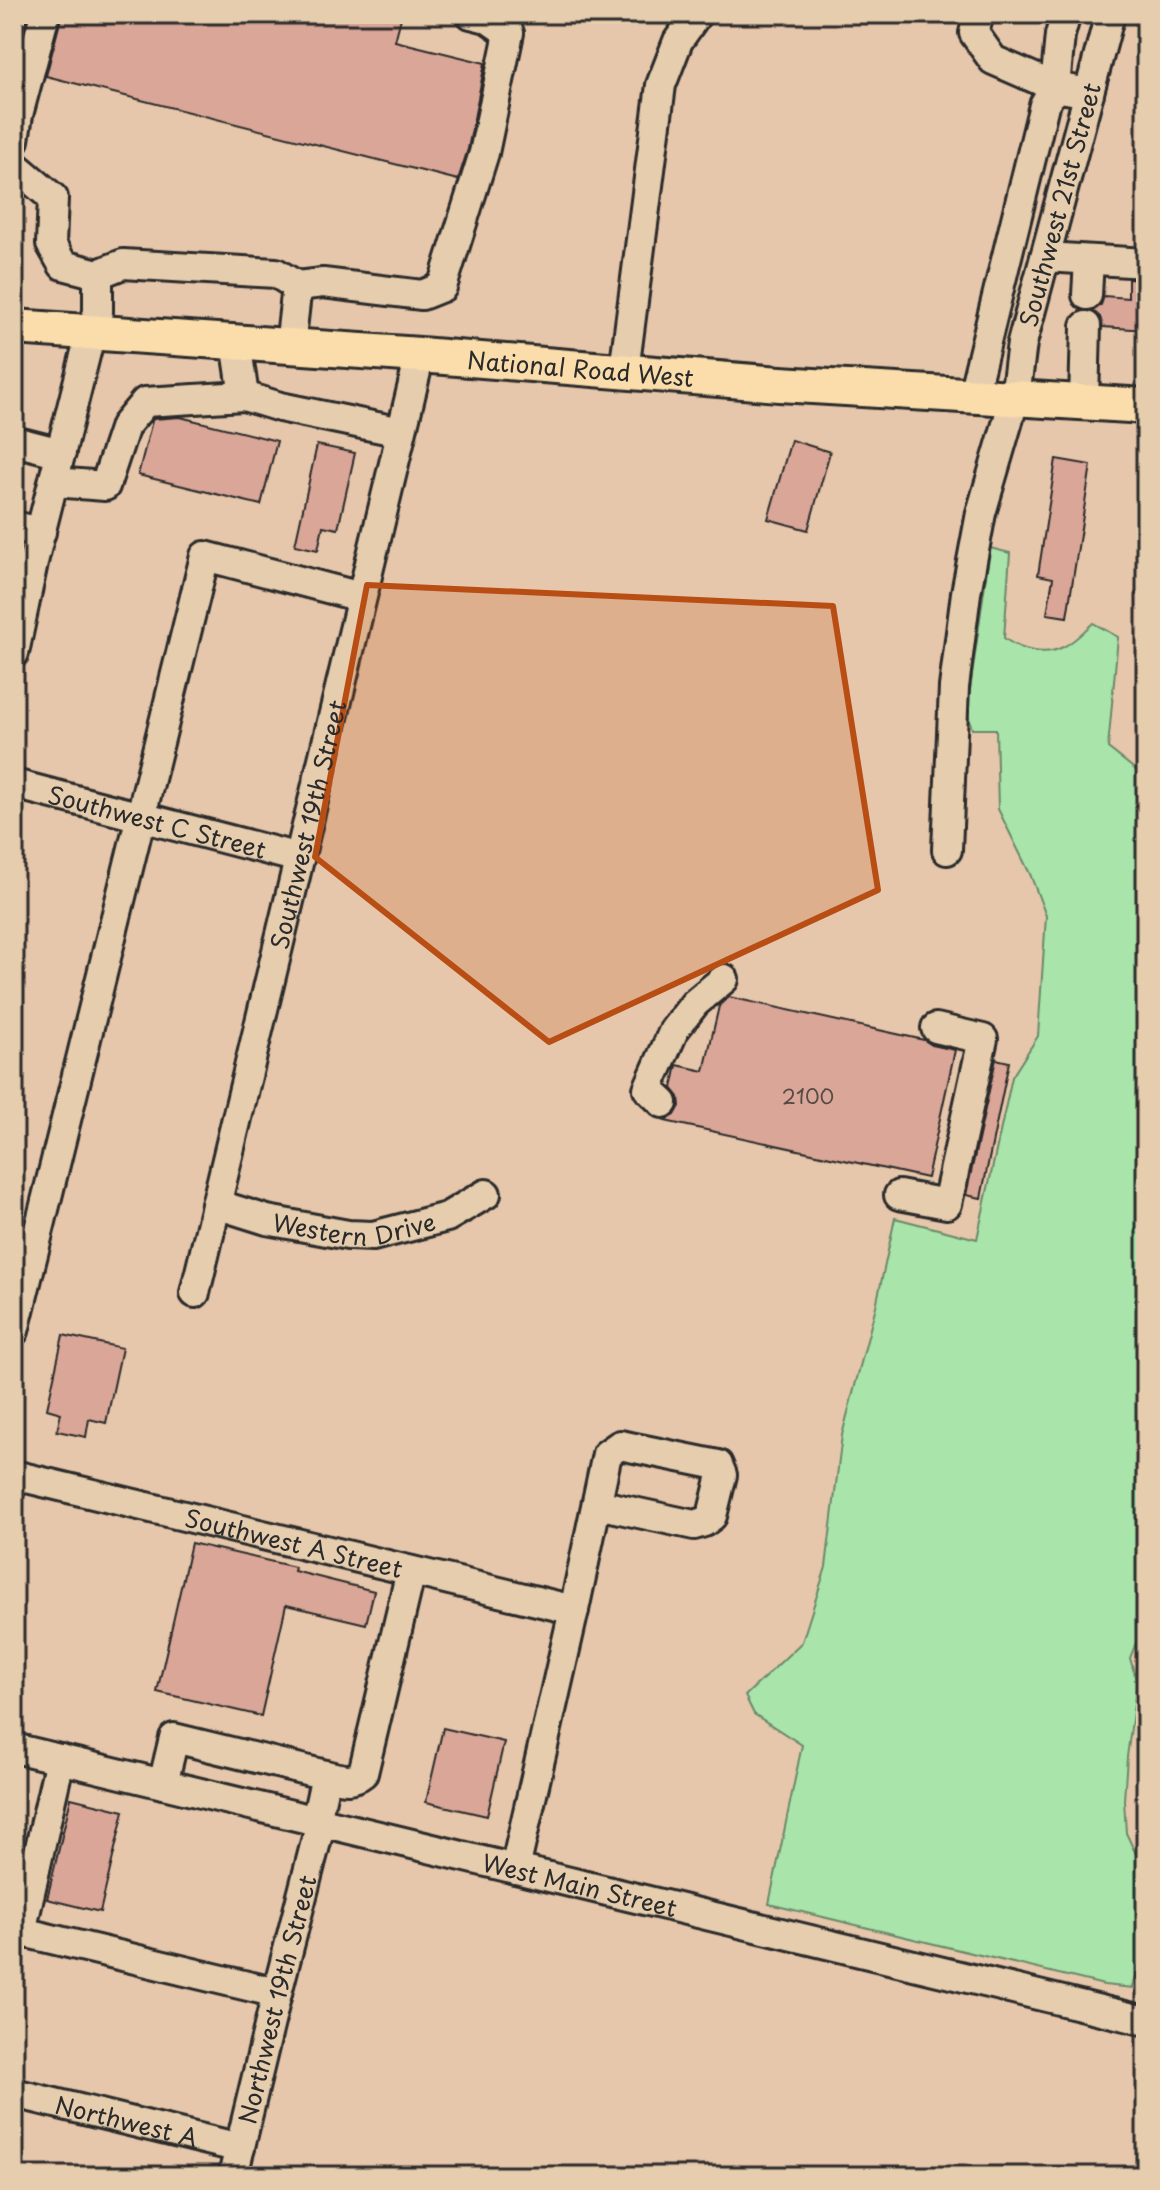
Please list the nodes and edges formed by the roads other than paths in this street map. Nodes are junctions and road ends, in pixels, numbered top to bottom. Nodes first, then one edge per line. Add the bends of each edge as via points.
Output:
1 (45, 14) edge
2 (471, 14) edge
3 (697, 14) edge
4 (979, 14) edge
5 (1066, 14) edge
6 (1110, 14) edge
7 (1055, 87) junction
8 (1089, 93) junction
9 (14, 140) edge
10 (14, 165) edge
11 (1045, 257) junction
12 (1089, 260) junction
13 (1146, 263) edge
14 (98, 274) junction
15 (297, 286) junction
16 (1087, 295) dead end
17 (1086, 326) dead end
18 (14, 327) edge
19 (91, 332) junction
20 (236, 342) junction
21 (290, 346) junction
22 (420, 355) junction
23 (624, 371) junction
24 (973, 395) junction
25 (244, 396) junction
26 (1015, 397) junction
27 (1084, 402) junction
28 (1146, 406) edge
29 (401, 432) junction
30 (14, 441) edge
31 (61, 453) junction
32 (54, 482) junction
33 (27, 529) edge
34 (361, 597) junction
35 (14, 653) edge
36 (14, 784) edge
37 (141, 817) junction
38 (947, 850) dead end
39 (299, 858) junction
40 (724, 979) dead end
41 (936, 1028) dead end
42 (663, 1103) dead end
43 (486, 1194) dead end
44 (899, 1195) dead end
45 (216, 1204) junction
46 (195, 1293) dead end
47 (14, 1331) edge
48 (14, 1475) edge
49 (597, 1504) dead end
50 (411, 1571) junction
51 (574, 1610) junction
52 (14, 1748) edge
53 (60, 1759) junction
54 (326, 1775) junction
55 (163, 1784) junction
56 (318, 1821) junction
57 (515, 1869) junction
58 (18, 1931) edge
59 (277, 1993) junction
60 (1146, 2021) edge
61 (14, 2093) edge
62 (240, 2148) junction
63 (233, 2176) edge

1 - 9 street
2 - 15 street via 509,33 484,153 442,287 422,295 323,283
3 - 23 street via 678,41 661,85
4 - 7 street via 974,33 993,60
5 - 7 street
6 - 8 street, Southwest 21st Street
7 - 8 street
7 - 24 street via 1044,105
8 - 11 street, Southwest 21st Street
10 - 14 street via 53,198 51,244 63,265
11 - 12 street
11 - 26 street, Southwest 21st Street via 1022,343
12 - 13 street
12 - 16 street
14 - 15 street via 123,264 276,273
14 - 19 street via 98,312
15 - 21 street
17 - 27 street
18 - 19 main road, National Road West
19 - 20 main road, National Road West
19 - 31 street
20 - 21 main road, National Road West
20 - 25 street
21 - 22 main road, National Road West
22 - 23 main road, National Road West
22 - 29 street, Southwest 19th Street
23 - 24 main road, National Road West
24 - 26 main road, National Road West
25 - 29 street
25 - 32 street via 145,402 125,426 105,486
26 - 27 main road, National Road West
26 - 38 street, Southwest 21st Street via 981,513 966,593 954,687
27 - 28 main road, National Road West
29 - 34 street, Southwest 19th Street
30 - 31 street
31 - 32 street
32 - 33 street
33 - 35 street
34 - 37 street via 205,556
34 - 39 street, Southwest 19th Street
36 - 37 street, Southwest C Street
37 - 39 street, Southwest C Street
37 - 47 street
39 - 45 street, Southwest 19th Street
40 - 42 street via 674,1030 648,1089
41 - 44 street via 983,1039 947,1204
43 - 45 street, Western Drive via 447,1217 373,1236 267,1220
45 - 46 street, Southwest 19th Street
48 - 50 street, Southwest A Street
49 - 51 street
50 - 51 street, Southwest A Street
50 - 54 street via 363,1773 348,1780
51 - 57 street
52 - 53 street, West Main Street
53 - 55 street, West Main Street
53 - 58 street
54 - 55 street via 174,1738
54 - 56 street, Northwest 19th Street
55 - 56 street, West Main Street
56 - 57 street, West Main Street
56 - 59 street, Northwest 19th Street
57 - 60 street, West Main Street
58 - 59 street
59 - 62 street, Northwest 19th Street
61 - 62 street, Northwest A
62 - 63 street, Northwest 19th Street

